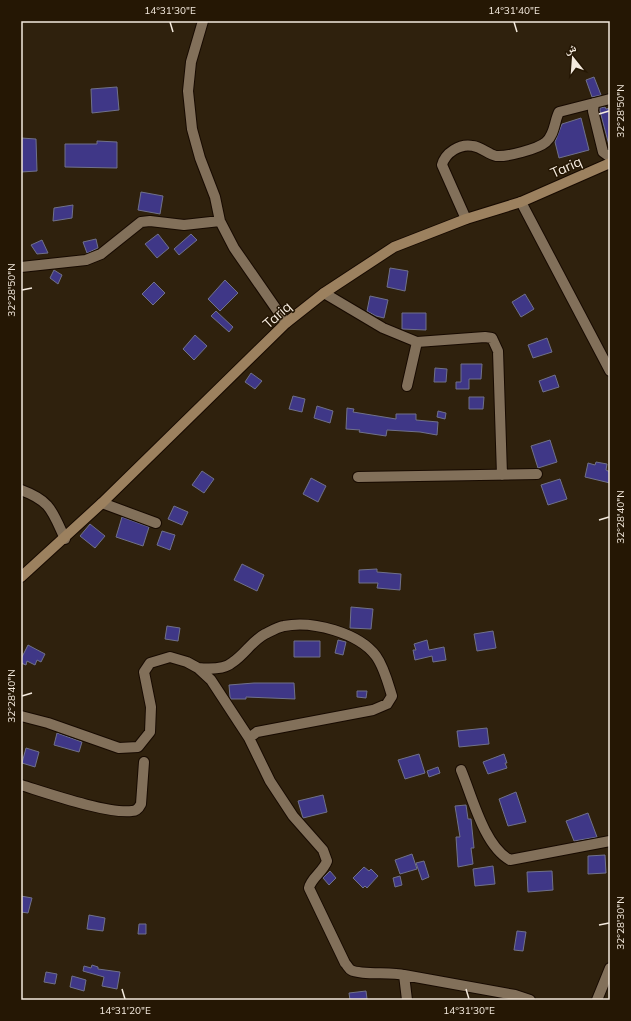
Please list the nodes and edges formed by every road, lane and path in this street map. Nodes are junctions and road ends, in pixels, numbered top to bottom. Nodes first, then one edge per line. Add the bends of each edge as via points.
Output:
1 (203, 21) edge
2 (610, 99) edge
3 (594, 103) junction
4 (610, 157) edge
5 (610, 162) edge
6 (521, 202) junction
7 (466, 219) junction
8 (220, 221) junction
9 (21, 267) edge
10 (324, 293) junction
11 (286, 324) junction
12 (417, 342) junction
13 (610, 371) edge
14 (407, 386) dead end
15 (537, 474) dead end
16 (502, 475) junction
17 (358, 477) dead end
18 (21, 490) edge
19 (102, 503) junction
20 (156, 523) dead end
21 (64, 539) junction
22 (21, 577) edge
23 (198, 668) junction
24 (21, 716) edge
25 (249, 738) junction
26 (144, 762) dead end
27 (462, 770) dead end
28 (21, 785) edge
29 (610, 841) edge
30 (610, 968) edge
31 (404, 975) junction
32 (407, 1000) edge
33 (530, 1000) edge
34 (597, 1000) edge

1 - 8 street via 191,62 189,98 192,129 215,197
2 - 3 street
3 - 4 street via 593,111 603,152
3 - 7 street via 559,112 554,132 546,143 512,155 496,156 472,146 444,157 442,165
5 - 6 main road, Tariq
6 - 7 main road, Tariq
6 - 13 street
7 - 10 main road, Tariq via 394,247
8 - 9 street via 184,225 141,222 101,254 86,260
8 - 11 street via 234,248
10 - 11 main road, Tariq
10 - 12 street via 382,328
11 - 19 main road, Tariq
12 - 14 street
12 - 16 street via 486,337 492,338 496,343
15 - 16 street
16 - 17 street
18 - 21 street via 44,500 50,507
19 - 20 street
19 - 21 main road, Tariq
21 - 22 main road, Tariq
23 - 24 street via 170,657 150,663 144,672 152,707 150,732 138,747 119,748
23 - 25 street via 211,680
23 - 25 street via 214,669 233,663 247,647 263,635 284,626 295,625 344,633 376,656 392,696 387,704 372,710 257,732
25 - 31 street via 270,781 293,816 323,850 327,861 309,888 345,963 351,970 360,973
26 - 28 street via 141,804 131,812 111,810
27 - 29 street via 484,828 501,855 510,860
30 - 34 street
31 - 32 street
31 - 33 street

